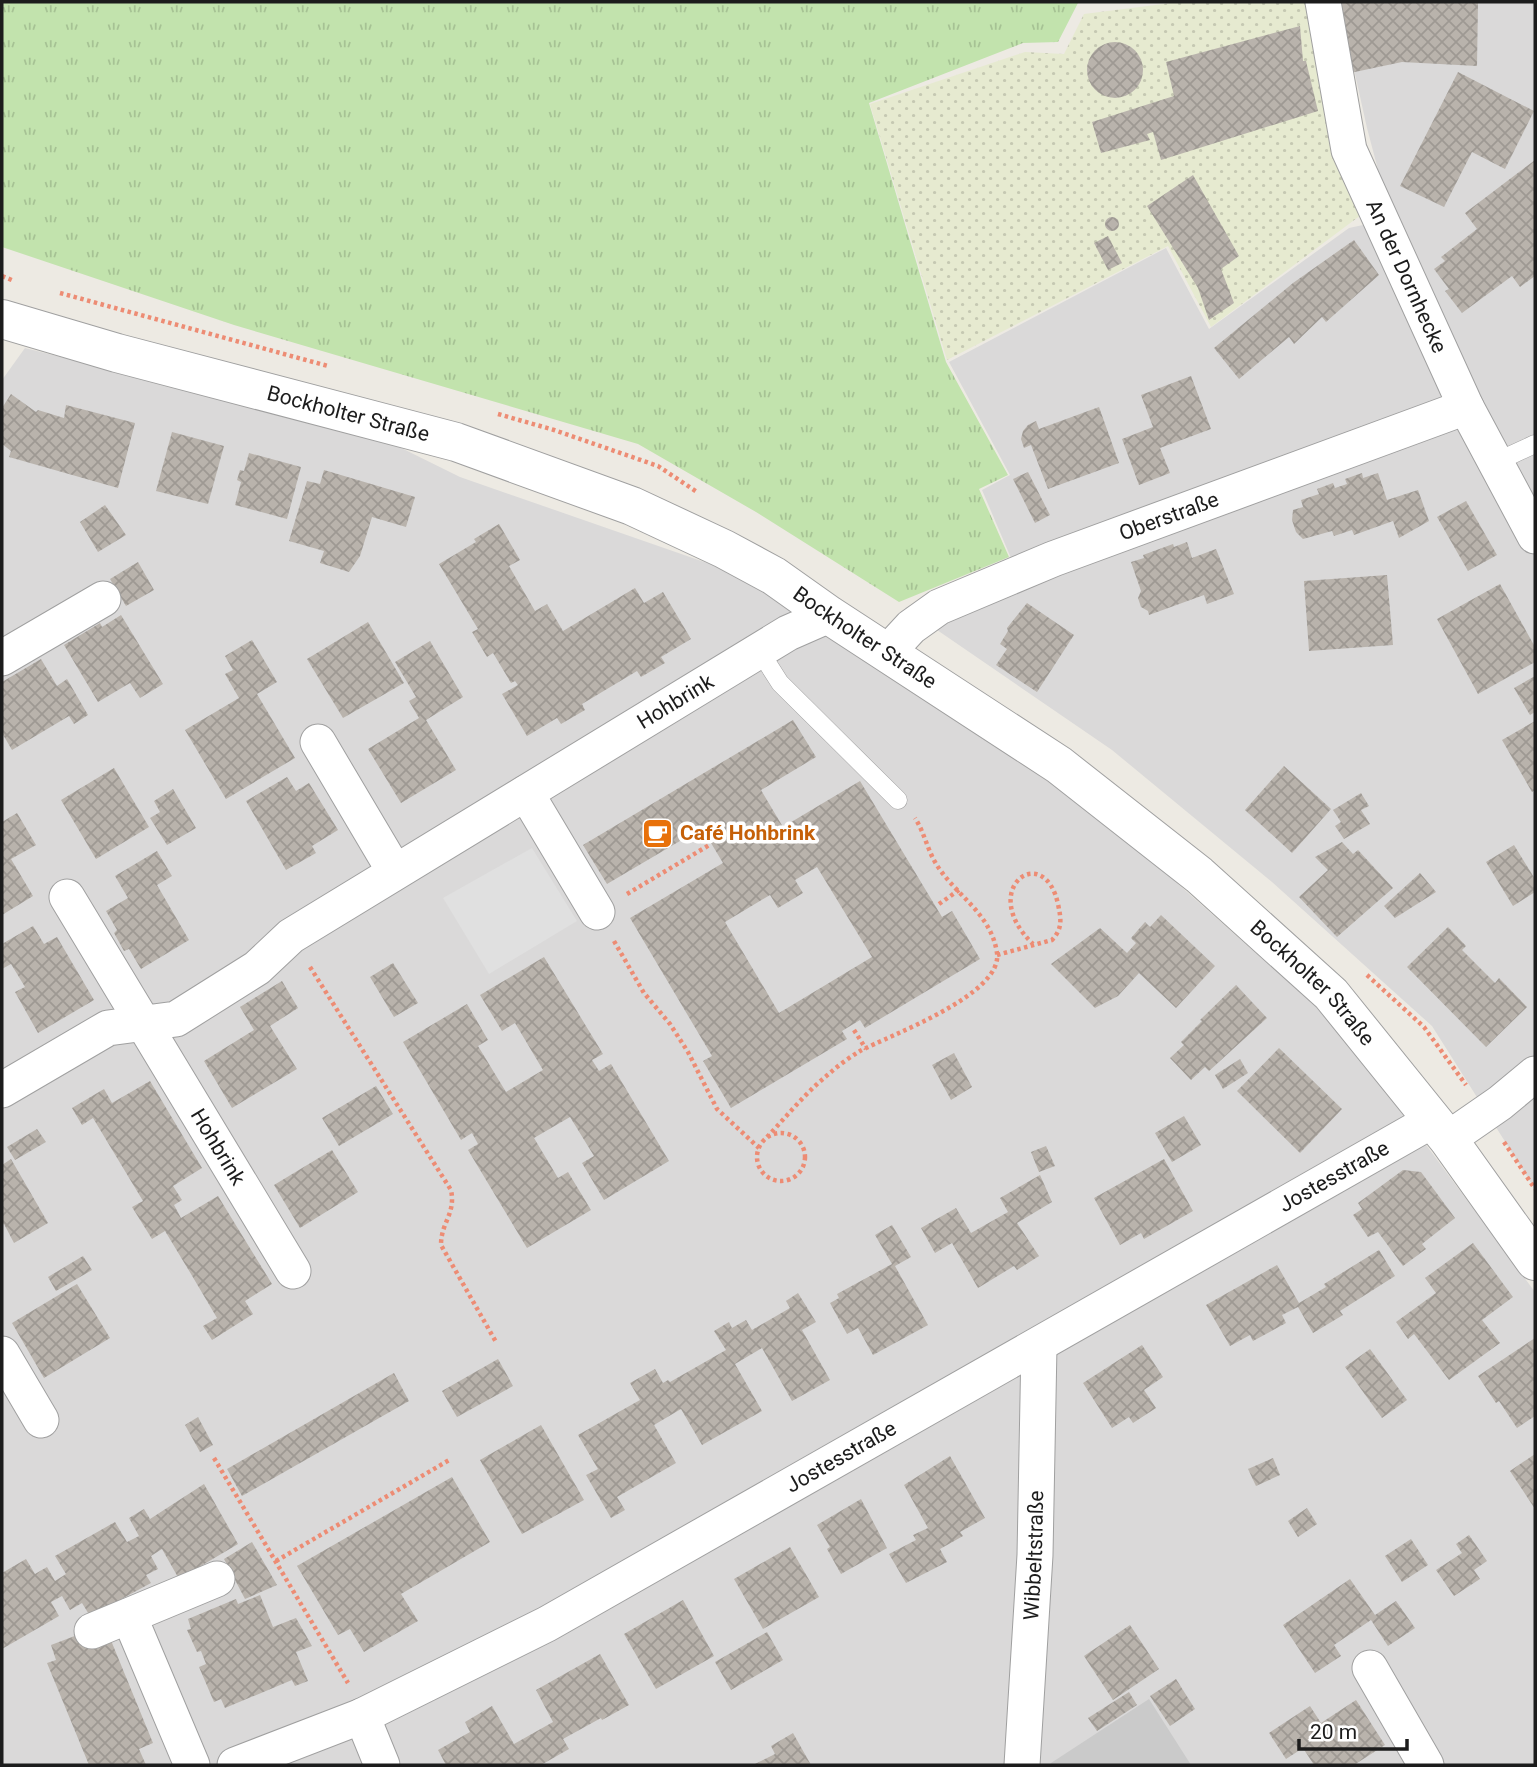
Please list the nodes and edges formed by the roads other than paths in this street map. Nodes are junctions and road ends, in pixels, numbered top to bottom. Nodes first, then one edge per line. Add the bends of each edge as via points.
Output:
1 (1324, 2) edge
2 (2, 320) edge
3 (1466, 407) junction
4 (1535, 444) edge
5 (1496, 462) junction
6 (1535, 536) edge
7 (103, 599) dead end
8 (829, 615) junction
9 (759, 650) junction
10 (887, 653) junction
11 (2, 658) edge
12 (318, 742) dead end
13 (526, 793) junction
14 (898, 800) road end
15 (396, 872) junction
16 (67, 898) dead end
17 (597, 912) road end
18 (145, 1024) junction
19 (1535, 1074) edge
20 (2, 1090) edge
21 (1441, 1129) junction
22 (1535, 1261) edge
23 (293, 1271) dead end
24 (1038, 1346) junction
25 (2, 1353) edge
26 (41, 1420) dead end
27 (217, 1579) dead end
28 (130, 1616) junction
29 (92, 1631) dead end
30 (1370, 1668) dead end
31 (362, 1716) junction
32 (192, 1765) edge
33 (235, 1765) edge
34 (382, 1765) edge
35 (1022, 1765) edge
36 (1426, 1765) edge

1 - 3 street, An der Dornhecke via 1349,150
2 - 8 street, Bockholter Straße via 456,442 632,506 713,543 774,576
3 - 5 street, An der Dornhecke
3 - 10 street, Oberstraße via 1053,559 939,607 911,626
4 - 5 lane
5 - 6 street, An der Dornhecke
7 - 11 street
8 - 9 street, Hohbrink
8 - 10 street, Bockholter Straße
9 - 13 street, Hohbrink
9 - 14 lane via 780,683
10 - 21 street, Bockholter Straße via 1059,765 1199,874 1331,994
12 - 15 street
13 - 15 street, Hohbrink
13 - 17 street
15 - 18 street, Hohbrink via 291,936 257,968 176,1019
16 - 18 street, Hohbrink
18 - 20 street, Hohbrink via 108,1028
18 - 23 street, Hohbrink
19 - 21 street, Jostesstraße via 1500,1103
21 - 22 street, Bockholter Straße
21 - 24 street, Jostesstraße
24 - 31 street, Jostesstraße via 547,1625
24 - 35 street, Wibbeltstraße via 1035,1555
25 - 26 street
27 - 28 street
28 - 29 street
28 - 32 street
30 - 36 street
31 - 33 street, Jostesstraße
31 - 34 street

